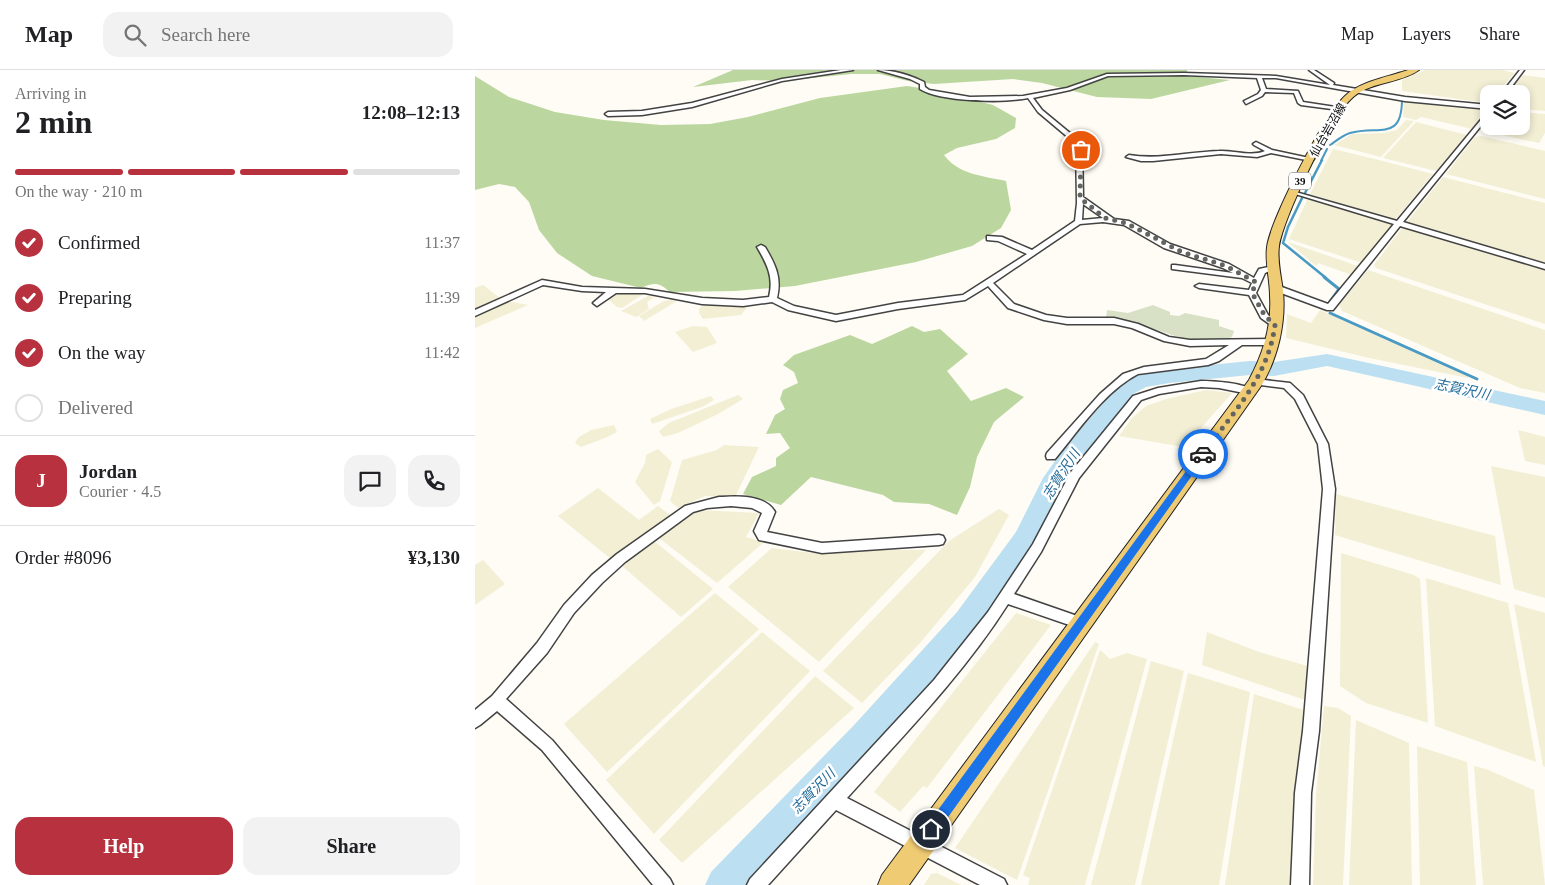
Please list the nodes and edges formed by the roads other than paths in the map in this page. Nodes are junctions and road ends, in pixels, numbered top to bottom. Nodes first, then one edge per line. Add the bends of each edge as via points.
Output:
1 (851, 70) edge
2 (880, 70) edge
3 (1274, 70) edge
4 (1311, 70) edge
5 (1415, 70) edge
6 (1522, 70) edge
7 (1259, 77) junction
8 (1273, 77) junction
9 (1510, 85) edge
10 (1338, 87) junction
11 (1264, 90) junction
12 (1358, 91) junction
13 (1030, 97) junction
14 (1246, 102) dead end
15 (1480, 106) edge
16 (1339, 108) junction
17 (608, 114) dead end
18 (1480, 123) edge
19 (1256, 144) dead end
20 (1271, 150) junction
21 (1129, 156) dead end
22 (1311, 159) junction
23 (1294, 192) junction
24 (1080, 198) junction
25 (1112, 221) junction
26 (1078, 222) junction
27 (1400, 224) junction
28 (990, 238) dead end
29 (761, 247) dead end
30 (1032, 253) junction
31 (1175, 267) dead end
32 (1545, 267) edge
33 (1273, 268) junction
34 (1244, 276) junction
35 (988, 282) junction
36 (1256, 282) junction
37 (1199, 286) dead end
38 (1276, 288) junction
39 (615, 289) junction
40 (1252, 293) junction
41 (773, 299) junction
42 (597, 303) dead end
43 (475, 312) edge
44 (1275, 325) junction
45 (1239, 343) junction
46 (1273, 343) junction
47 (1255, 383) junction
48 (1051, 456) dead end
49 (939, 540) dead end
50 (1005, 598) junction
51 (1081, 623) junction
52 (497, 702) junction
53 (475, 720) edge
54 (834, 800) junction
55 (920, 845) junction
56 (664, 885) edge
57 (756, 885) edge
58 (891, 885) edge
59 (998, 885) edge
60 (1300, 885) edge

1 - 17 street via 782,80 692,105 642,113
2 - 13 street via 911,78 922,83 922,88 927,91 953,96 981,99
3 - 8 street
4 - 10 street
5 - 12 main road, 仙台岩沼線 / 39
6 - 9 street
7 - 8 street
7 - 11 street
7 - 13 street via 1107,75 1068,89
8 - 10 street
10 - 12 street
11 - 14 street
11 - 16 street via 1297,92 1301,103
12 - 15 street
12 - 16 main road, 仙台岩沼線 / 39
13 - 24 street via 1040,111 1079,143
16 - 22 main road, 仙台岩沼線 / 39
18 - 27 street
19 - 20 street
20 - 21 street via 1261,155 1213,152 1155,158
20 - 22 street
22 - 23 main road, 仙台岩沼線 / 39
23 - 27 street
23 - 33 main road, 仙台岩沼線 / 39 via 1276,232
24 - 25 street
24 - 26 street
25 - 26 street
25 - 34 street via 1126,223 1182,252 1226,266
26 - 30 street
27 - 32 street
27 - 38 street via 1330,308
28 - 30 street
29 - 41 street via 775,269
30 - 35 street
31 - 34 street
33 - 36 street via 1262,271
33 - 38 main road, 仙台岩沼線 / 39
34 - 36 street
35 - 41 street via 965,297 836,318 791,308
35 - 45 street via 1011,306 1040,316 1067,321 1114,321 1170,340 1190,343
36 - 40 street
37 - 40 street
38 - 44 main road, 仙台岩沼線 / 39
39 - 41 street via 701,301
39 - 42 street
39 - 43 street via 582,289 539,282 509,299
40 - 44 street via 1265,316
44 - 46 main road, 仙台岩沼線 / 39
45 - 46 street
45 - 48 street via 1216,360 1129,374
46 - 47 main road, 仙台岩沼線 / 39
47 - 50 street via 1201,384 1158,390 1137,398 1075,475 1037,548
47 - 51 main road, 仙台岩沼線 / 39
47 - 60 street via 1287,385 1299,397 1323,444 1329,489 1311,730 1303,793
49 - 52 street via 822,548 763,536 760,531 769,512 757,504 700,504 621,558 597,579 569,609 542,648
50 - 51 street
50 - 54 street via 939,685
51 - 55 main road, 仙台岩沼線 / 39
52 - 53 street
52 - 56 street via 547,745
54 - 55 street
54 - 57 street
55 - 58 main road, 仙台岩沼線 / 39
55 - 59 street

